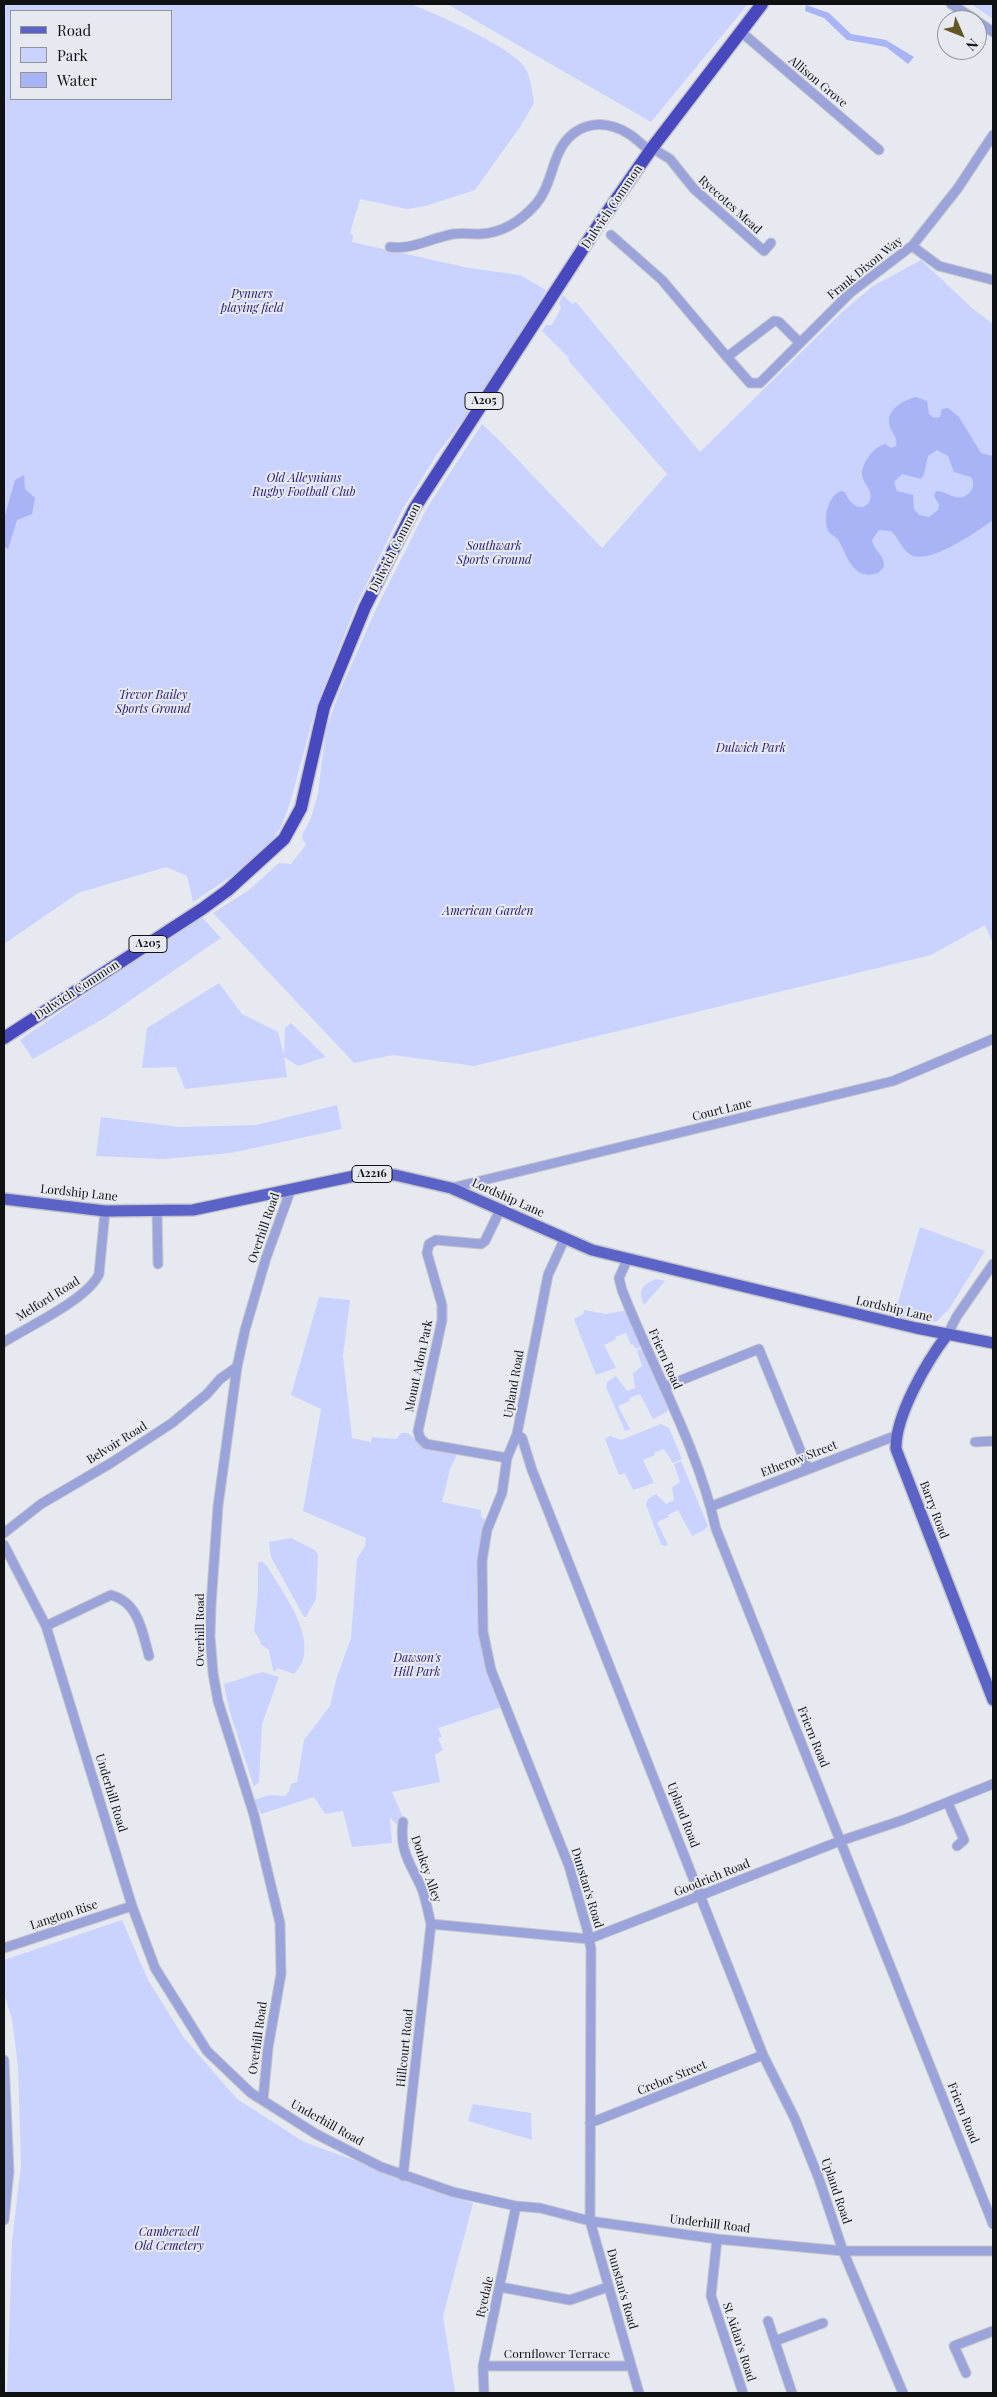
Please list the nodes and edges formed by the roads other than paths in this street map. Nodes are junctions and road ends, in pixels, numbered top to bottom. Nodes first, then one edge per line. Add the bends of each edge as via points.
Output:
1 (762, 4) edge
2 (740, 31) junction
3 (993, 135) edge
4 (651, 150) junction
5 (879, 150) dead end
6 (611, 236) dead end
7 (771, 243) dead end
8 (912, 246) junction
9 (390, 247) dead end
10 (993, 280) edge
11 (800, 343) junction
12 (727, 357) junction
13 (4, 1038) edge
14 (993, 1039) edge
15 (452, 1188) junction
16 (291, 1189) junction
17 (4, 1199) edge
18 (500, 1210) junction
19 (105, 1211) junction
20 (157, 1211) junction
21 (564, 1238) junction
22 (628, 1258) junction
23 (158, 1264) dead end
24 (993, 1264) edge
25 (989, 1277) edge
26 (947, 1335) junction
27 (4, 1342) edge
28 (993, 1343) edge
29 (237, 1367) junction
30 (664, 1387) junction
31 (517, 1434) junction
32 (895, 1436) junction
33 (993, 1441) edge
34 (975, 1442) dead end
35 (507, 1458) junction
36 (808, 1469) junction
37 (712, 1506) junction
38 (4, 1533) edge
39 (4, 1544) edge
40 (46, 1626) junction
41 (148, 1656) dead end
42 (993, 1700) edge
43 (993, 1784) edge
44 (948, 1803) junction
45 (403, 1822) dead end
46 (840, 1841) junction
47 (957, 1846) dead end
48 (701, 1896) junction
49 (132, 1906) junction
50 (431, 1924) junction
51 (589, 1939) junction
52 (4, 1948) edge
53 (763, 2055) junction
54 (4, 2060) edge
55 (263, 2100) junction
56 (590, 2123) junction
57 (6, 2172) edge
58 (403, 2176) junction
59 (516, 2206) junction
60 (4, 2220) edge
61 (590, 2221) junction
62 (993, 2224) edge
63 (717, 2239) junction
64 (842, 2250) junction
65 (993, 2251) edge
66 (500, 2287) junction
67 (608, 2287) junction
68 (768, 2321) dead end
69 (823, 2323) dead end
70 (993, 2331) edge
71 (775, 2341) junction
72 (483, 2366) junction
73 (631, 2366) junction
74 (966, 2373) dead end
75 (484, 2393) edge
76 (639, 2393) edge
77 (743, 2393) edge
78 (792, 2393) edge
79 (904, 2393) edge

1 - 2 highway, Dulwich Common / A205
2 - 4 highway, Dulwich Common / A205
2 - 5 street, Allison Grove
3 - 8 street, Frank Dixon Way via 958,188
4 - 7 street, Ryecotes Mead via 670,159 694,190 764,251
4 - 9 street via 611,126 587,126 563,142 543,194 522,218 487,233 453,234 403,249
4 - 13 highway, Dulwich Common / A205 via 414,509 365,607 324,707 301,808 284,839 202,909
6 - 12 street, Frank Dixon Way via 662,280
8 - 10 street via 940,266
8 - 11 street, Frank Dixon Way via 850,293
11 - 12 street via 774,321
11 - 12 street, Frank Dixon Way via 757,384 744,378
14 - 15 street, Court Lane via 893,1081
15 - 16 main road, Lordship Lane / A2216 via 395,1175 368,1174
15 - 18 main road, Lordship Lane / A2216
16 - 20 main road, Lordship Lane / A2216 via 193,1210
16 - 29 street, Overhill Road via 248,1321
17 - 19 main road, Lordship Lane / A2216
18 - 21 main road, Lordship Lane / A2216
18 - 35 street, Mount Adon Park via 481,1244 436,1240 429,1244 427,1252 442,1306 442,1320 418,1431 426,1444
19 - 20 main road, Lordship Lane / A2216
19 - 27 street, Melford Road via 99,1274 95,1282 78,1297
20 - 23 street
21 - 22 main road, Lordship Lane / A2216 via 592,1250
21 - 31 street, Upland Road via 548,1275
22 - 26 main road, Lordship Lane / A2216
22 - 30 street, Friern Road via 620,1278 622,1290
24 - 25 street
25 - 26 street via 957,1316
26 - 28 main road, Lordship Lane / A2216
26 - 32 main road via 936,1348
29 - 38 street, Belvoir Road via 172,1423 41,1504
29 - 55 street, Overhill Road via 218,1506 210,1636 218,1700 254,1815 280,1922 281,1974
30 - 36 street via 759,1349
30 - 37 street, Friern Road
31 - 35 street, Dunstan's Road
31 - 48 street, Upland Road via 522,1438
32 - 36 street, Etherow Street
32 - 42 main road, Barry Road via 896,1449 911,1492
33 - 34 street
35 - 51 street, Dunstan's Road via 502,1493 487,1530 482,1561 483,1632 491,1670 568,1866
36 - 37 street, Etherow Street
37 - 46 street, Friern Road via 716,1529
39 - 40 street, Underhill Road
40 - 41 street via 111,1595 121,1598 131,1607 140,1622
40 - 49 street, Underhill Road
43 - 44 street, Goodrich Road
44 - 46 street, Goodrich Road
44 - 47 street via 964,1840
45 - 50 street, Donkey Alley via 401,1839 422,1890
46 - 48 street, Goodrich Road
46 - 62 street, Friern Road
48 - 51 street, Goodrich Road
48 - 53 street, Upland Road
49 - 52 street, Langton Rise
49 - 55 street, Underhill Road via 156,1968 207,2050 251,2093
50 - 51 street, Goodrich Road
50 - 58 street, Hillcourt Road
51 - 56 street, Dunstan's Road
53 - 56 street, Crebor Street
53 - 64 street, Upland Road via 796,2118
54 - 57 street
55 - 58 street, Underhill Road via 316,2134
56 - 61 street, Dunstan's Road
57 - 60 street
58 - 59 street, Underhill Road
59 - 61 street, Underhill Road via 540,2208
59 - 66 street, Ryedale
61 - 63 street, Underhill Road
61 - 67 street, Dunstan's Road
63 - 64 street, Underhill Road
63 - 77 street, St Aidan's Road via 711,2296
64 - 65 street, Underhill Road
64 - 79 street, Upland Road
66 - 67 street via 570,2300
66 - 72 street, Ryedale
67 - 73 street, Dunstan's Road
68 - 71 street
69 - 71 street
70 - 74 street via 954,2346
71 - 78 street
72 - 73 street, Cornflower Terrace
72 - 75 street, Ryedale
73 - 76 street, Dunstan's Road

